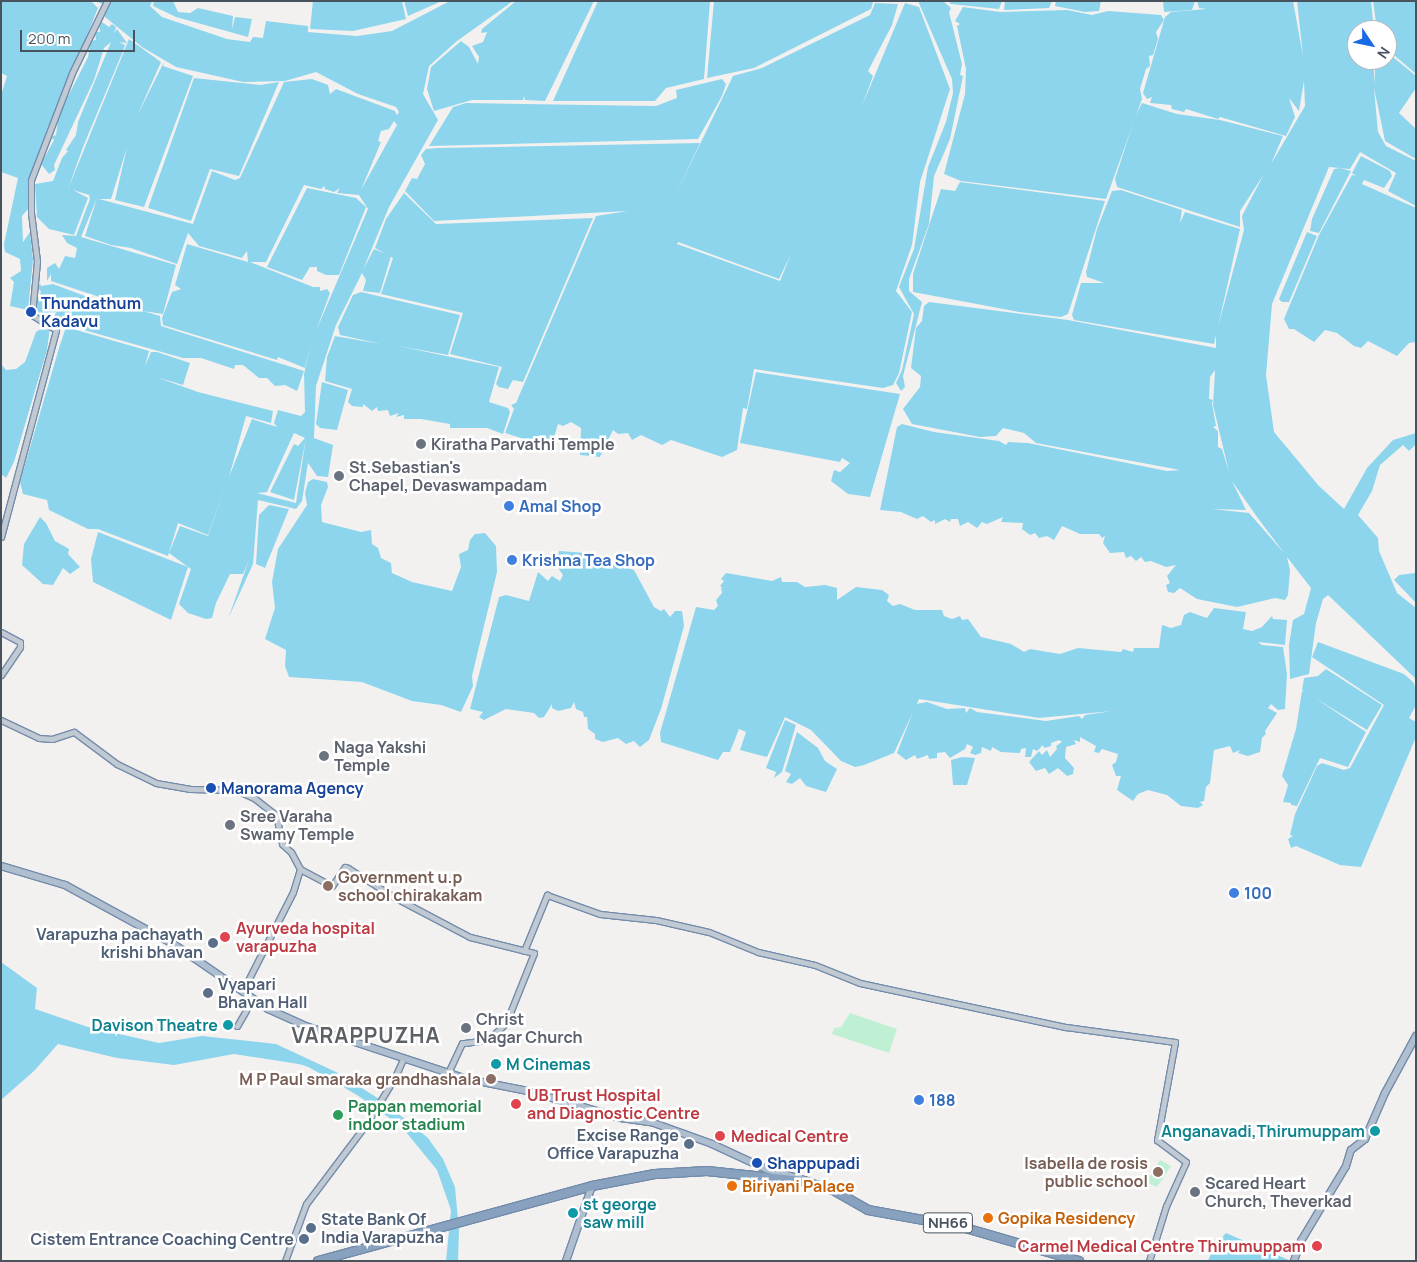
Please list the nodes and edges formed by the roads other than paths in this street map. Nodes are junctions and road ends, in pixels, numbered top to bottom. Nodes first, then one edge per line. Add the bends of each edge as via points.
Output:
1 (107, 1) edge
2 (1, 537) edge
3 (1, 632) edge
4 (1, 675) edge
5 (1, 720) edge
6 (1, 866) edge
7 (300, 869) junction
8 (524, 951) junction
9 (243, 990) junction
10 (253, 998) junction
11 (237, 1026) dead end
12 (1416, 1036) edge
13 (403, 1059) junction
14 (448, 1073) junction
15 (592, 1186) junction
16 (819, 1186) junction
17 (285, 1261) edge
18 (318, 1261) edge
19 (566, 1261) edge
20 (1079, 1261) edge
21 (1149, 1261) edge
22 (1294, 1261) edge

1 - 2 street via 72,73 31,180 30,213 36,261 32,315 55,326 56,330
3 - 4 street via 20,642 20,647
5 - 7 street via 39,738 52,739 74,732 117,764 156,783 190,789 222,788 254,798 276,815 282,844 291,852
6 - 9 main road via 65,885 175,945
7 - 8 street via 332,886 348,868 394,897 470,937
7 - 9 street via 293,892
8 - 14 street via 534,953 506,1022 488,1040 462,1043
8 - 21 street via 547,895 600,914 656,920 709,932 758,952 815,966 860,983 1066,1027 1175,1042 1157,1140 1163,1148 1186,1162 1166,1206
9 - 10 main road
10 - 11 street
10 - 13 main road via 268,1009 306,1026
12 - 22 main road via 1365,1139 1351,1150 1342,1174 1301,1241
13 - 14 main road
13 - 17 street via 372,1114 306,1204
14 - 16 main road via 621,1118 651,1122 712,1144 766,1169 800,1176
15 - 16 highway, NH66 via 655,1174 707,1171 739,1172
15 - 18 highway, NH66
15 - 19 main road
16 - 20 highway, NH66 via 834,1190 868,1210 962,1226

